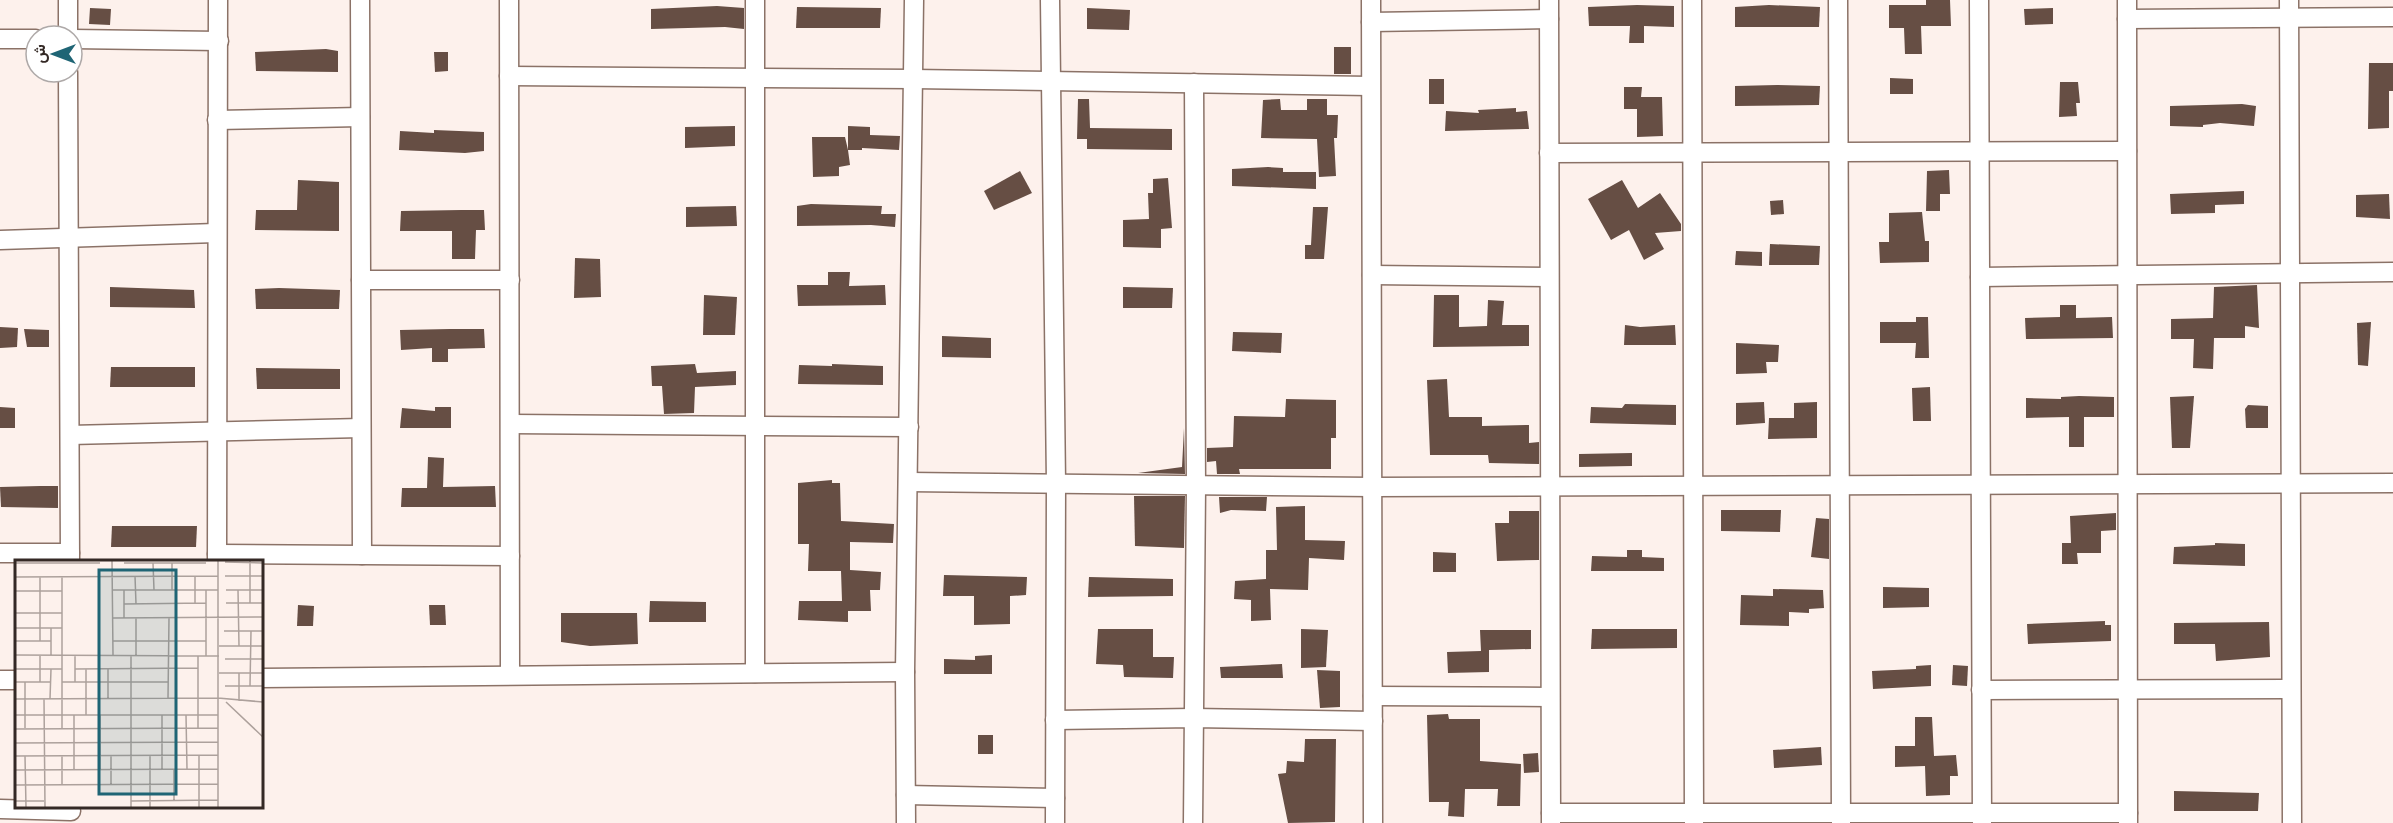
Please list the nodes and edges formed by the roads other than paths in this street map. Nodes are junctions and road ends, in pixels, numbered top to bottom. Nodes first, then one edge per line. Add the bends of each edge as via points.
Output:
1 (68, 0) edge
2 (218, 0) edge
3 (360, 0) edge
4 (509, 0) edge
5 (755, 0) edge
6 (914, 0) edge
7 (1050, 0) edge
8 (1371, 0) edge
9 (1549, 0) edge
10 (1692, 0) edge
11 (1838, 0) edge
12 (1979, 0) edge
13 (2127, 0) edge
14 (2289, 9) edge
15 (2393, 17) edge
16 (1549, 19) junction
17 (2127, 19) junction
18 (1371, 22) junction
19 (68, 24) edge
20 (0, 39) edge
21 (24, 39) edge
22 (84, 39) edge
23 (219, 40) junction
24 (509, 76) junction
25 (753, 78) junction
26 (913, 78) junction
27 (1049, 82) junction
28 (1194, 83) junction
29 (68, 84) edge
30 (1370, 86) junction
31 (360, 117) junction
32 (217, 120) junction
33 (1979, 151) junction
34 (2127, 151) junction
35 (1692, 152) junction
36 (1839, 152) junction
37 (1549, 153) junction
38 (216, 232) junction
39 (69, 239) junction
40 (0, 240) edge
41 (2393, 272) edge
42 (2290, 273) junction
43 (1372, 275) junction
44 (2127, 275) junction
45 (1550, 277) junction
46 (1980, 277) junction
47 (361, 280) junction
48 (510, 280) junction
49 (511, 424) junction
50 (754, 427) junction
51 (909, 427) junction
52 (361, 428) junction
53 (217, 432) junction
54 (70, 435) junction
55 (908, 482) junction
56 (1056, 483) junction
57 (2393, 483) edge
58 (2128, 484) junction
59 (2291, 484) junction
60 (1840, 485) junction
61 (1981, 485) junction
62 (1550, 486) junction
63 (1693, 486) junction
64 (1196, 487) junction
65 (1372, 487) junction
66 (0, 553) edge
67 (362, 555) junction
68 (510, 556) junction
69 (70, 558) edge
70 (217, 558) edge
71 (905, 672) junction
72 (755, 673) junction
73 (510, 675) junction
74 (262, 678) edge
75 (2291, 689) junction
76 (1981, 690) junction
77 (2128, 690) junction
78 (1373, 696) junction
79 (1550, 697) junction
80 (1193, 718) junction
81 (1055, 720) junction
82 (1373, 721) junction
83 (906, 795) junction
84 (1056, 798) junction
85 (0, 809) edge
86 (71, 814) edge
87 (1551, 818) edge
88 (1694, 818) edge
89 (1841, 818) edge
90 (1982, 818) edge
91 (2128, 818) edge
92 (906, 823) edge
93 (1056, 823) edge
94 (1194, 823) edge
95 (1373, 823) edge
96 (2292, 823) edge

1 - 19 street
2 - 23 street
3 - 31 street
4 - 24 street
5 - 25 street
6 - 26 street
7 - 27 street
8 - 18 street
9 - 16 street
10 - 35 street
11 - 36 street
12 - 33 street
13 - 17 street
14 - 15 street
14 - 17 street
14 - 42 street
16 - 18 street
16 - 37 street
17 - 34 street
18 - 30 street
20 - 21 street
22 - 23 street
23 - 32 street
24 - 25 street
24 - 48 street
25 - 26 street
25 - 50 street
26 - 27 street
26 - 51 street
27 - 28 street
27 - 56 street
28 - 30 street
28 - 64 street
29 - 39 street
30 - 43 street
31 - 32 street
31 - 47 street
32 - 38 street
33 - 34 street
33 - 36 street
33 - 46 street
34 - 44 street
35 - 36 street
35 - 37 street
35 - 63 street
36 - 60 street
37 - 45 street
38 - 39 street
38 - 53 street
39 - 40 street
39 - 54 street
41 - 42 street
42 - 44 street
42 - 59 street
43 - 45 street
43 - 65 street
44 - 46 street
44 - 58 street
45 - 62 street
46 - 61 street
47 - 48 street
47 - 52 street
48 - 49 street
49 - 50 street
49 - 68 street
50 - 51 street
50 - 72 street
51 - 55 street
52 - 53 street
52 - 67 street
53 - 54 street
53 - 70 street
54 - 69 street
55 - 56 street
55 - 71 street
56 - 64 street
56 - 81 street
57 - 59 street
58 - 59 street
58 - 61 street
58 - 77 street
59 - 75 street
60 - 61 street
60 - 63 street
60 - 89 street
61 - 76 street
62 - 63 street
62 - 65 street
62 - 79 street
63 - 88 street
64 - 65 street
64 - 80 street
65 - 78 street
66 - 69 street
67 - 68 street
67 - 70 street
68 - 73 street
71 - 72 street
71 - 83 street
72 - 73 street
73 - 74 street
75 - 77 street
75 - 96 street
76 - 77 street
76 - 90 street
77 - 91 street
78 - 79 street
78 - 82 street
79 - 87 street
80 - 81 street
80 - 82 street
80 - 94 street
81 - 84 street
82 - 95 street
83 - 84 street
83 - 92 street
84 - 93 street
85 - 86 street
87 - 88 street
88 - 89 street
89 - 90 street
90 - 91 street

